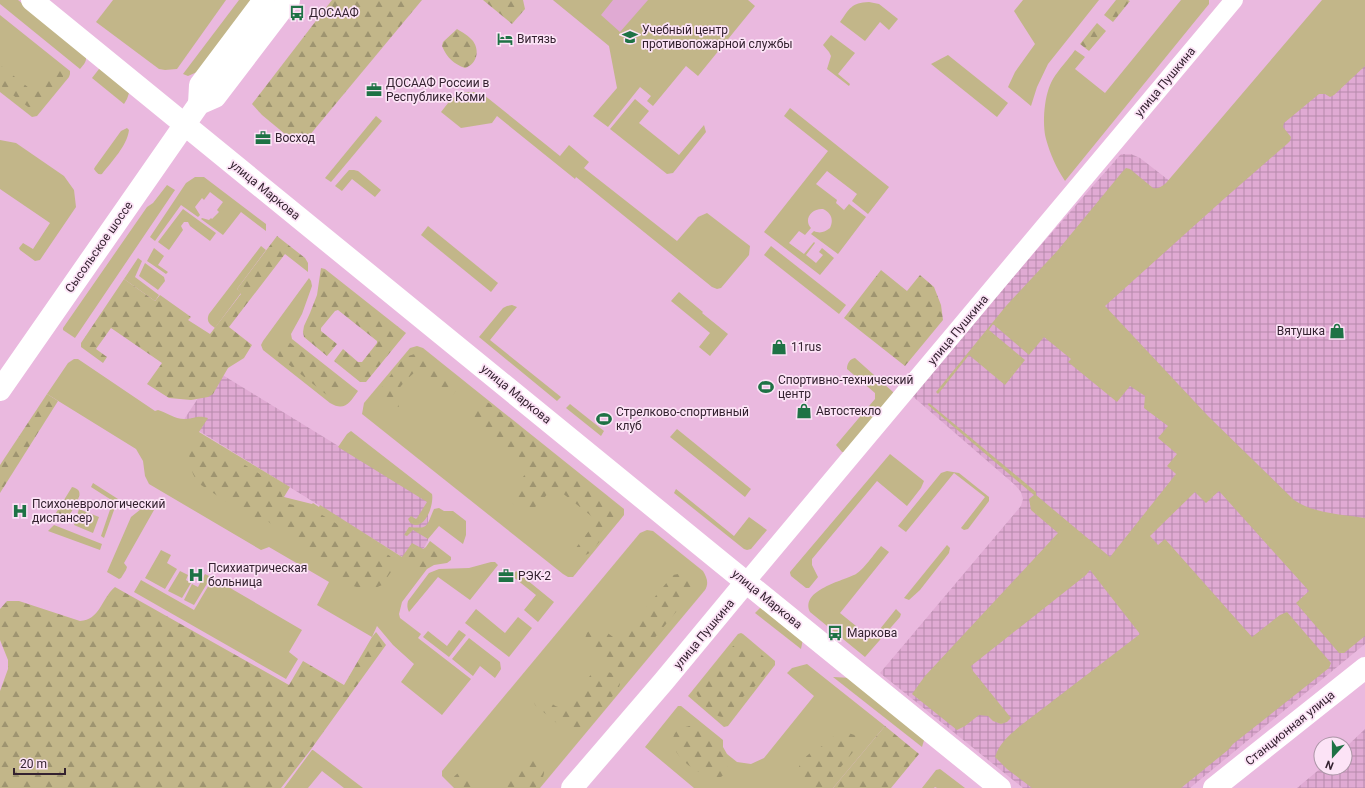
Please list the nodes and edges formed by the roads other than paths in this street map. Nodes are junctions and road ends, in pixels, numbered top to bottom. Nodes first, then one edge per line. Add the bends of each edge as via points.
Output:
1 (32, 0) edge
2 (264, 0) edge
3 (289, 0) edge
4 (1234, 0) edge
5 (199, 104) junction
6 (185, 124) junction
7 (0, 390) edge
8 (746, 582) junction
9 (1365, 668) edge
10 (572, 788) edge
11 (1000, 788) edge
12 (1214, 788) edge

1 - 6 street, улица Маркова
2 - 5 street via 200,85
3 - 5 street, Сысольское шоссе via 215,97
4 - 8 street, улица Пушкина
5 - 6 street, Сысольское шоссе
6 - 7 street, Сысольское шоссе
6 - 8 street, улица Маркова
8 - 10 street, улица Пушкина
8 - 11 street, улица Маркова
9 - 12 street, Станционная улица

